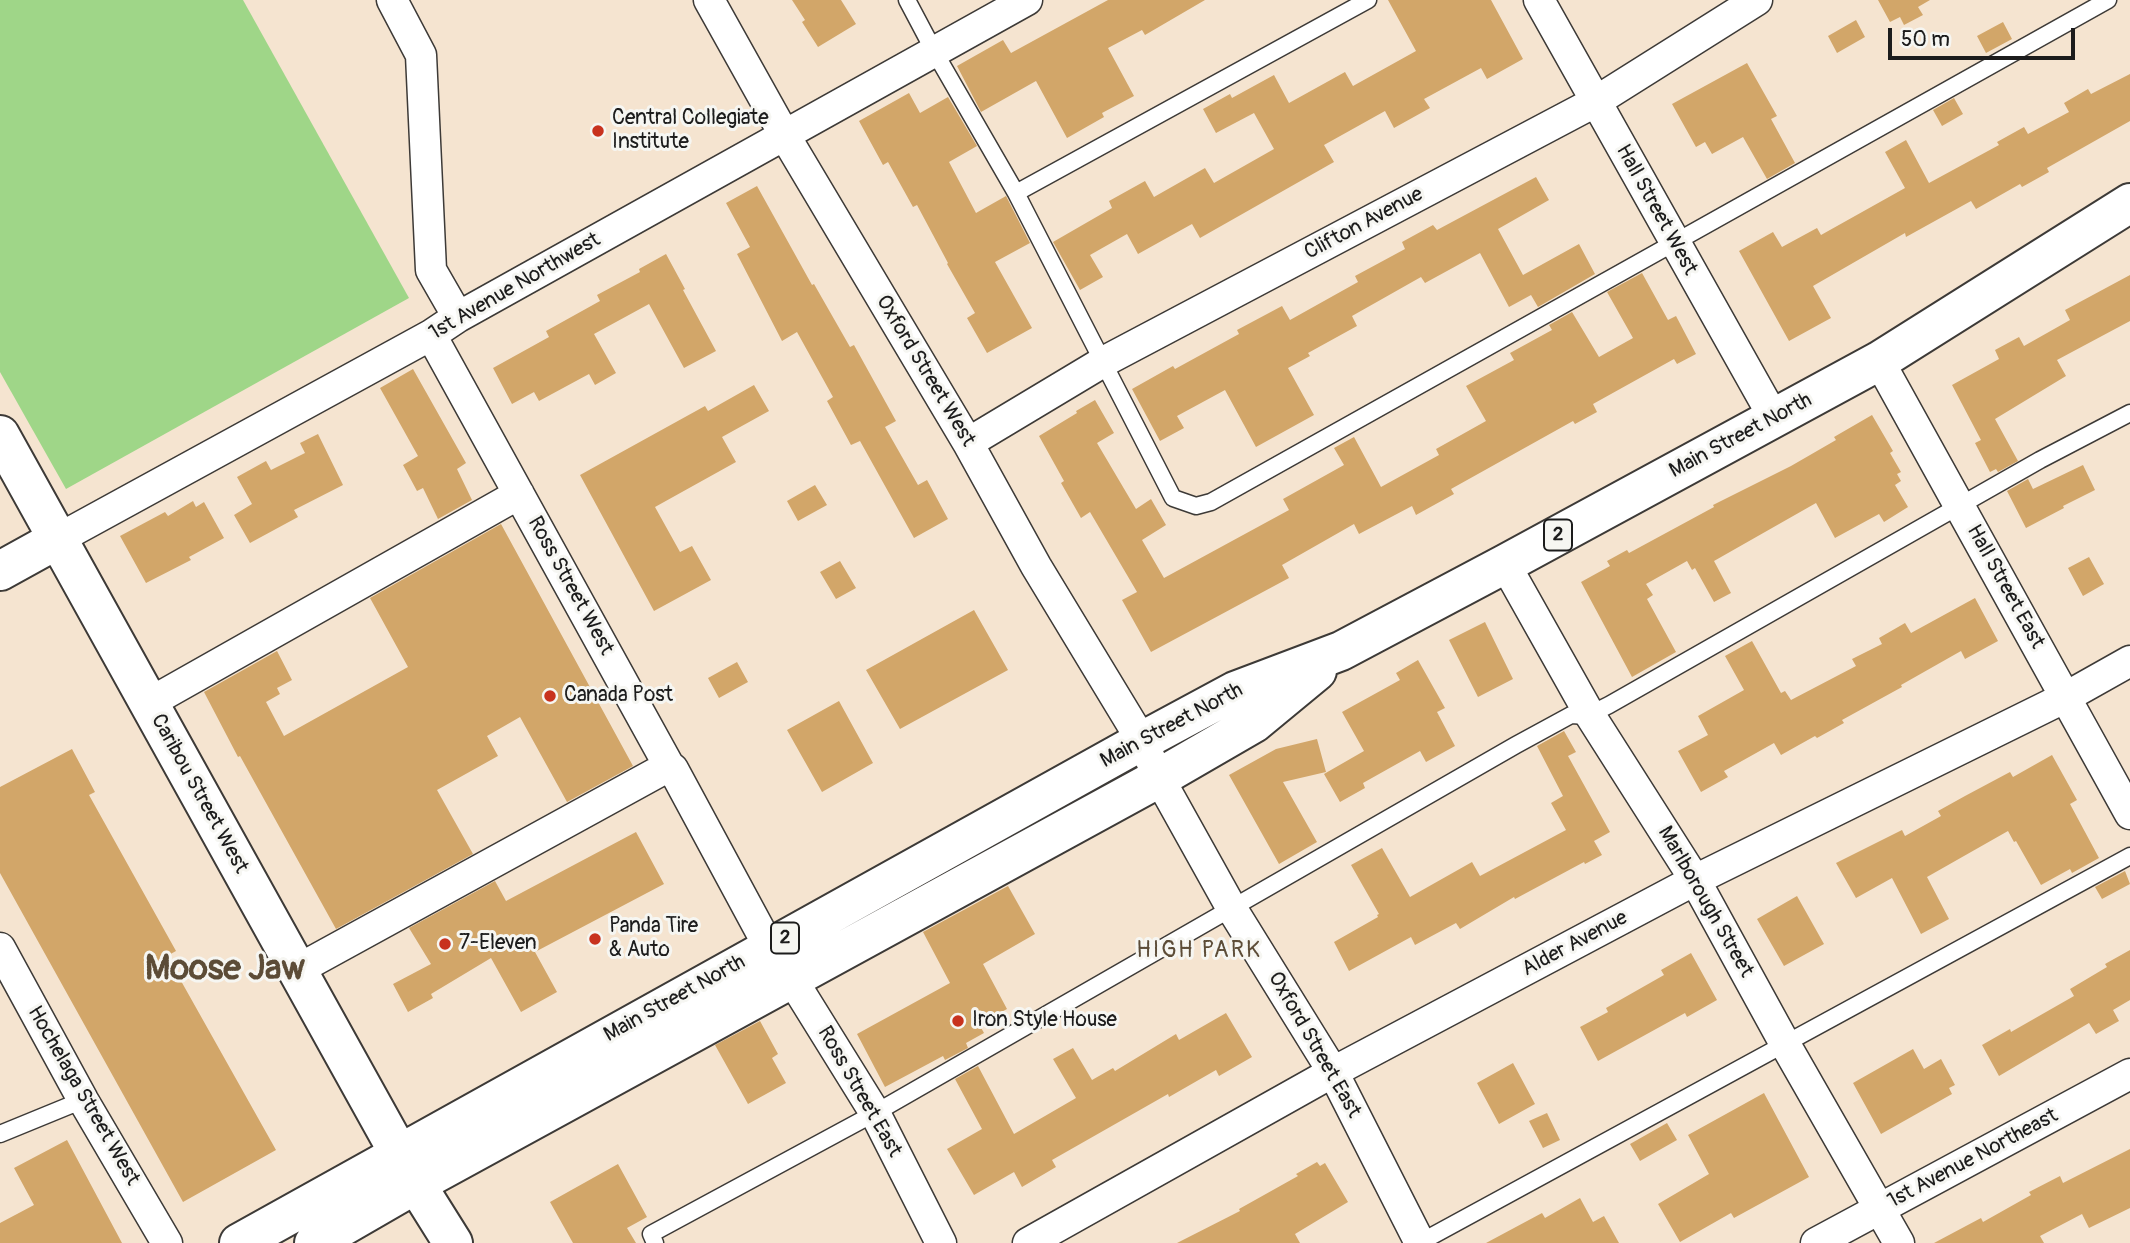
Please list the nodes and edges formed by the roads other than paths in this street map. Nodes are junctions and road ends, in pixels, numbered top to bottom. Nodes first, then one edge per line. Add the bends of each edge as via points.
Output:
1 (392, 0) edge
2 (709, 0) edge
3 (907, 0) edge
4 (1027, 0) edge
5 (1368, 0) edge
6 (1539, 0) edge
7 (1757, 0) edge
8 (2108, 0) edge
9 (934, 51) junction
10 (1595, 102) junction
11 (785, 136) junction
12 (1016, 193) junction
13 (2130, 203) edge
14 (1675, 244) junction
15 (458, 317) junction
16 (431, 335) junction
17 (1879, 361) junction
18 (1103, 362) junction
19 (2130, 412) edge
20 (1774, 418) junction
21 (0, 435) edge
22 (968, 443) junction
23 (519, 495) junction
24 (1960, 506) junction
25 (58, 539) junction
26 (1505, 564) junction
27 (0, 571) edge
28 (1340, 651) junction
29 (2130, 661) edge
30 (2066, 697) junction
31 (149, 703) junction
32 (1590, 715) junction
33 (1142, 741) junction
34 (669, 766) junction
35 (1159, 778) junction
36 (2130, 814) edge
37 (2130, 856) edge
38 (1695, 880) junction
39 (1232, 909) junction
40 (769, 947) junction
41 (0, 948) edge
42 (297, 970) junction
43 (792, 979) junction
44 (1785, 1044) junction
45 (1333, 1072) junction
46 (2130, 1074) edge
47 (83, 1100) junction
48 (875, 1113) junction
49 (0, 1134) edge
50 (407, 1169) junction
51 (1881, 1208) junction
52 (167, 1243) edge
53 (239, 1243) edge
54 (314, 1243) edge
55 (453, 1243) edge
56 (655, 1243) edge
57 (941, 1243) edge
58 (1028, 1243) edge
59 (1420, 1243) edge
60 (1816, 1243) edge
61 (1899, 1243) edge

1 - 15 street via 421,55 432,270
2 - 11 street, Oxford Street West
3 - 9 lane
4 - 9 street, 1st Avenue Northwest
5 - 12 lane
6 - 10 street, Hall Street West
7 - 10 street, Clifton Avenue
8 - 14 lane
9 - 11 street, 1st Avenue Northwest
9 - 12 lane
10 - 14 street, Hall Street West
10 - 18 street, Clifton Avenue
11 - 15 street, 1st Avenue Northwest
11 - 22 street, Oxford Street West
12 - 18 lane
13 - 17 main road, Main Street North / 2
14 - 18 lane via 1211,502 1196,506 1173,498
14 - 20 street, Hall Street West
15 - 16 street, 1st Avenue Northwest
16 - 23 street, Ross Street West
16 - 25 street, 1st Avenue Northwest
17 - 20 main road, Main Street North / 2
17 - 24 street, Hall Street East
18 - 22 street, Clifton Avenue
19 - 24 lane
20 - 26 main road, Main Street North / 2
21 - 25 main road, Caribou Street West
22 - 33 street, Oxford Street West
23 - 31 street
23 - 34 street, Ross Street West
24 - 30 street, Hall Street East
24 - 32 lane
25 - 27 main road, 1st Avenue Northwest
25 - 31 main road, Caribou Street West
26 - 28 main road, Main Street North / 2
26 - 32 street, Marlborough Street
28 - 33 main road, Main Street North / 2 via 1235,691
28 - 35 main road, Main Street North / 2 via 1254,723
29 - 30 street, Alder Avenue
30 - 36 street, Hall Street East
30 - 38 street, Alder Avenue
31 - 42 main road, Caribou Street West
32 - 38 street, Marlborough Street
32 - 39 lane via 1571,715
33 - 35 street, Oxford Street East
33 - 40 main road, Main Street North / 2
34 - 40 street, Ross Street West
34 - 42 street
35 - 39 street, Oxford Street East
35 - 43 main road, Main Street North / 2
37 - 44 lane
38 - 44 street, Marlborough Street
38 - 45 street, Alder Avenue
39 - 45 street, Oxford Street East
39 - 48 lane
40 - 43 street, Ross Street East
40 - 50 main road, Main Street North / 2
41 - 47 street, Hochelaga Street West
42 - 50 main road, Caribou Street West
43 - 48 street, Ross Street East
43 - 50 main road, Main Street North / 2
44 - 51 street, Marlborough Street
44 - 59 lane
45 - 58 street, Alder Avenue
45 - 59 street, Oxford Street East
46 - 51 street, 1st Avenue Northeast
47 - 49 lane
47 - 52 street, Hochelaga Street West
48 - 56 lane via 651,1234
48 - 57 street, Ross Street East
50 - 53 main road, Main Street North / 2
50 - 54 main road, Main Street North / 2
50 - 55 main road, Caribou Street West
51 - 60 street, 1st Avenue Northeast
51 - 61 street, Marlborough Street

